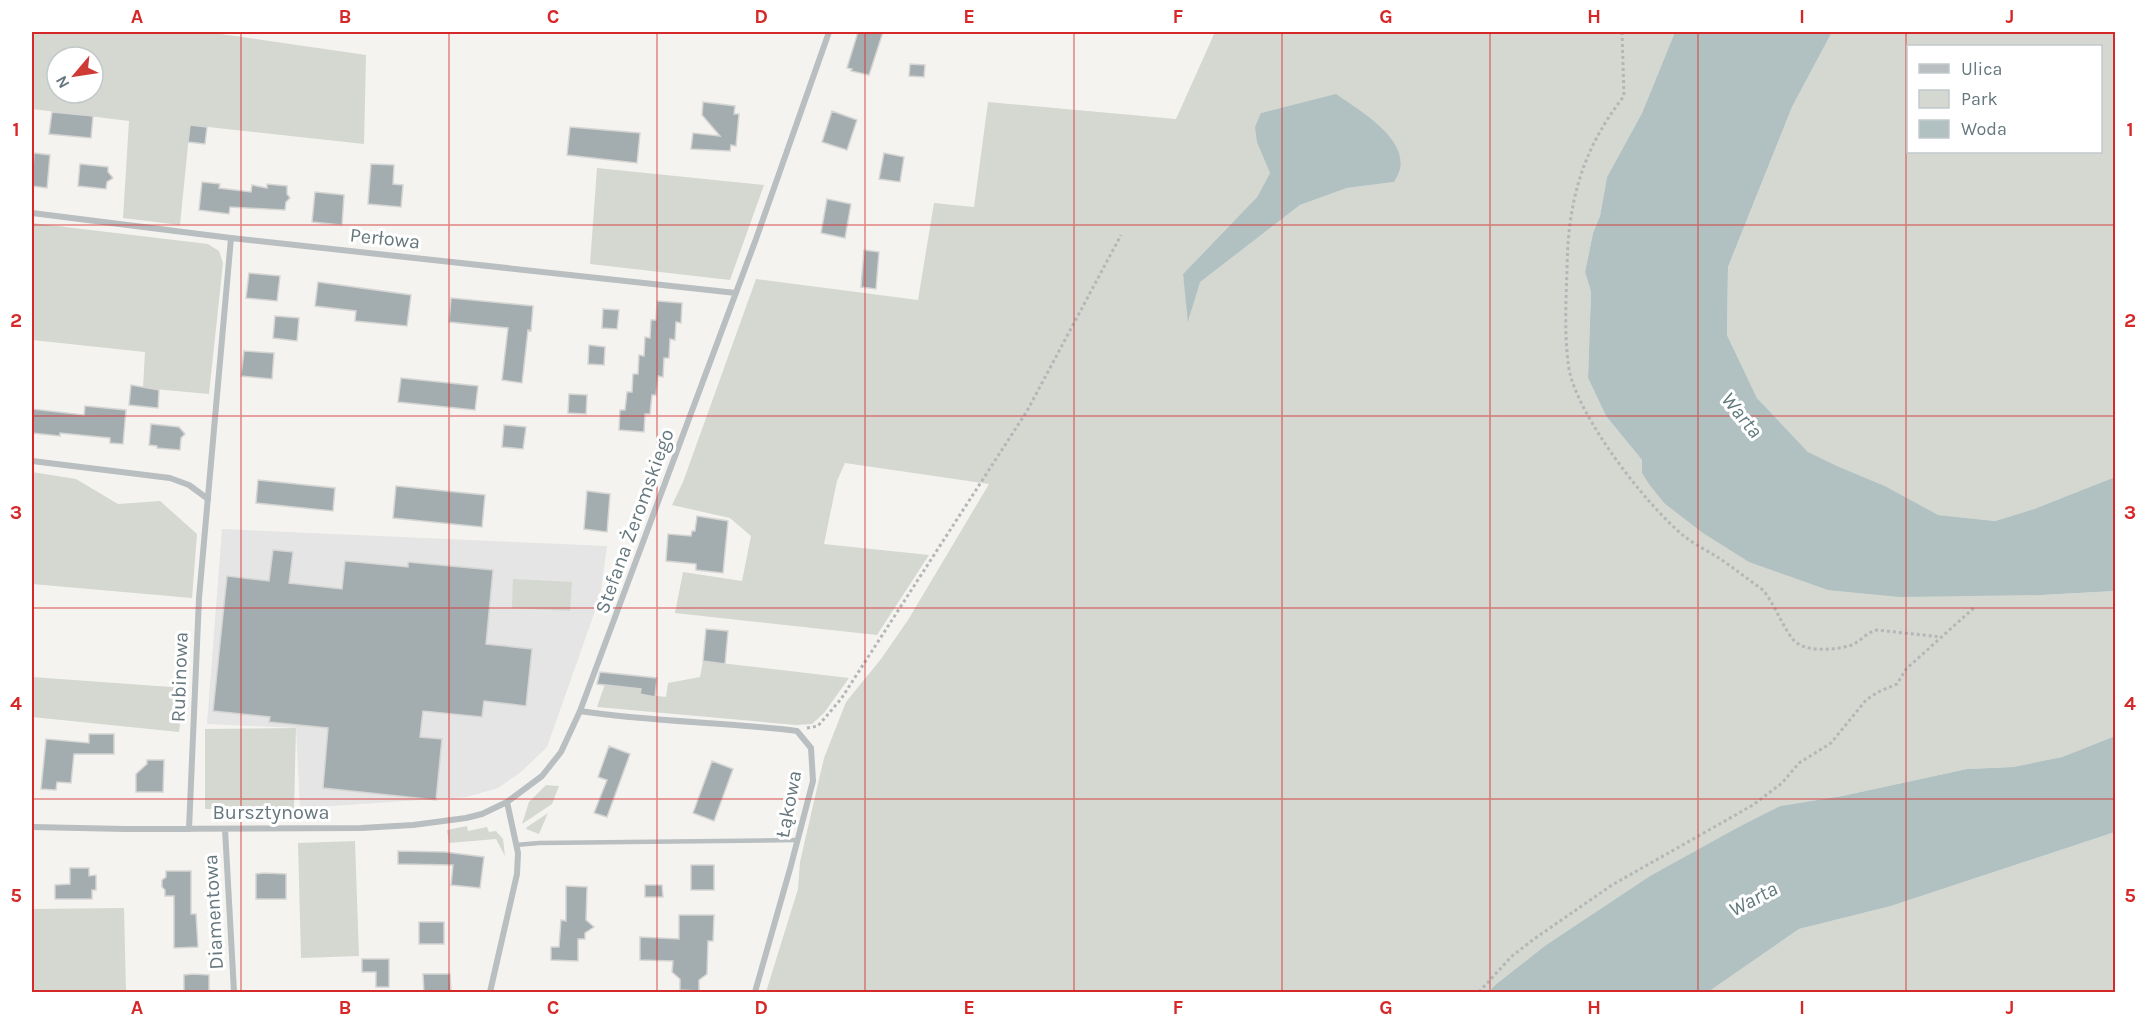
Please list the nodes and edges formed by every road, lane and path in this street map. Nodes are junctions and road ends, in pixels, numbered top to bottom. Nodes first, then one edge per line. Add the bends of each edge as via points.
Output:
1 (829, 32) edge
2 (1622, 32) edge
3 (32, 213) edge
4 (1120, 235) dead end
5 (231, 238) junction
6 (736, 293) junction
7 (32, 461) edge
8 (208, 499) junction
9 (1976, 606) dead end
10 (1941, 637) junction
11 (580, 711) junction
12 (796, 731) junction
13 (507, 802) junction
14 (32, 827) edge
15 (189, 829) junction
16 (225, 829) junction
17 (798, 840) junction
18 (516, 845) junction
19 (234, 993) edge
20 (490, 993) edge
21 (755, 993) edge
22 (1479, 993) edge

1 - 6 street, Stefana Żeromskiego
2 - 10 path via 1624,96 1590,148 1572,203 1567,244 1569,359 1581,400 1650,504 1685,537 1762,590 1793,640 1822,649 1850,645 1877,630
3 - 5 street, Perłowa
4 - 12 path via 1027,411 842,699 818,726
5 - 6 street, Perłowa
5 - 8 street, Rubinowa
6 - 11 street, Stefana Żeromskiego
7 - 8 street via 170,478 189,485
8 - 15 street, Rubinowa via 196,639
9 - 10 path
10 - 22 path via 1906,669 1898,684 1866,700 1831,743 1799,763 1763,798 1612,885 1512,956
11 - 12 street
11 - 13 street, Stefana Żeromskiego via 551,766 532,786
12 - 17 street, Łąkowa via 811,748 813,781
13 - 16 street, Bursztynowa via 466,818 412,825
13 - 18 street
14 - 15 street, Bursztynowa
15 - 16 street, Bursztynowa
16 - 19 street, Diamentowa
17 - 18 lane
17 - 21 street, Łąkowa
18 - 20 street via 517,874

